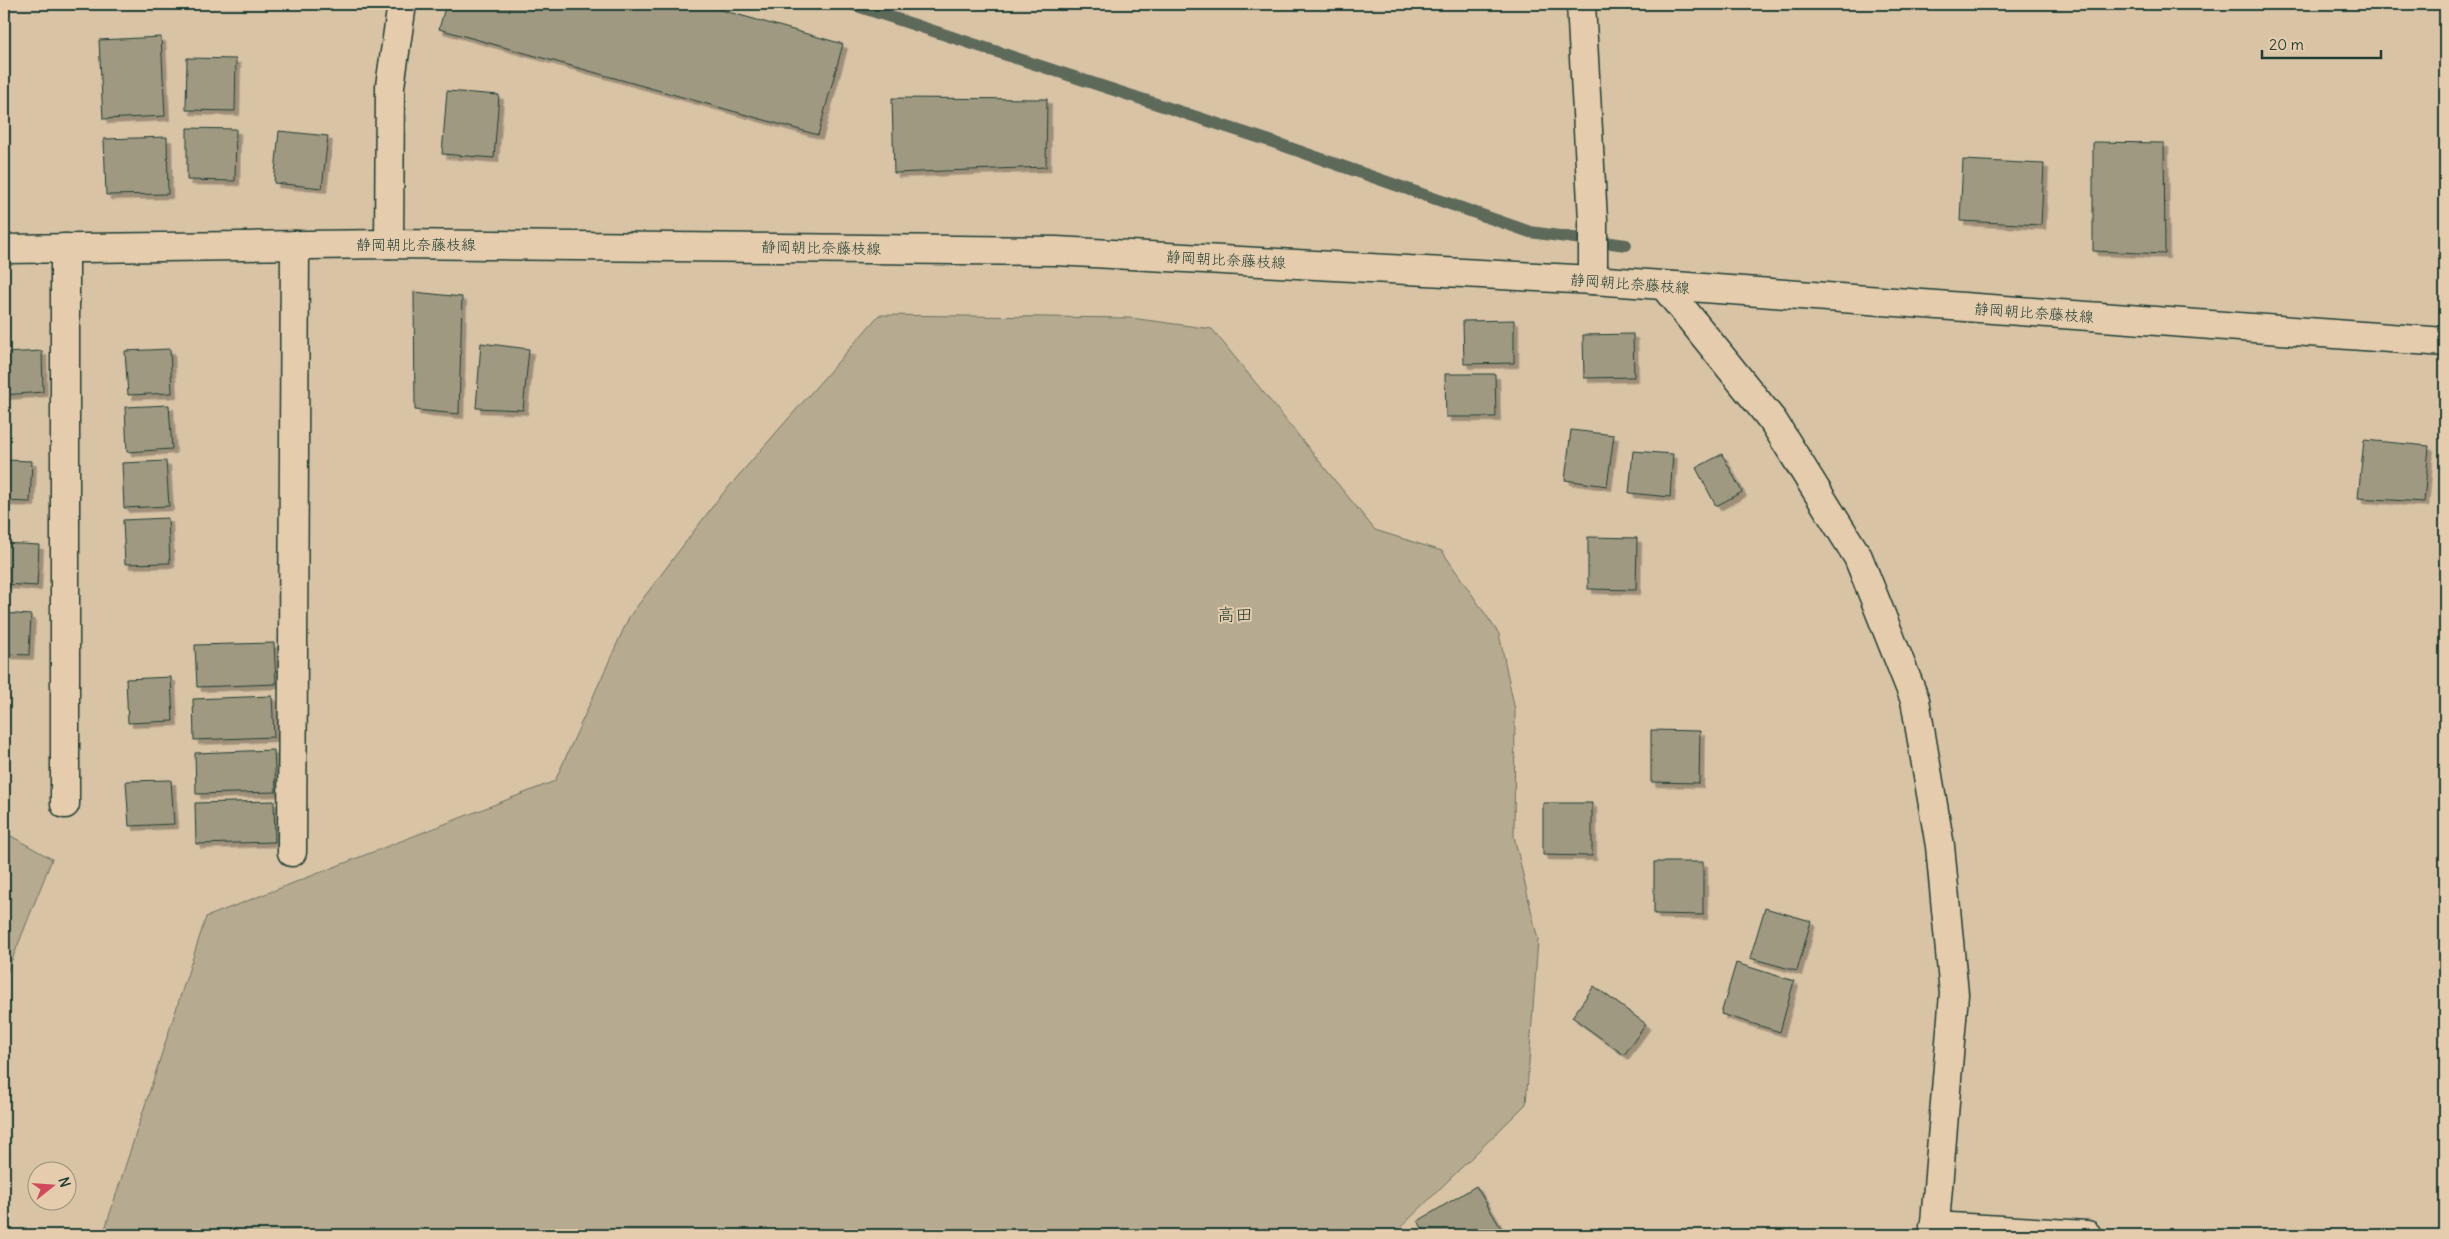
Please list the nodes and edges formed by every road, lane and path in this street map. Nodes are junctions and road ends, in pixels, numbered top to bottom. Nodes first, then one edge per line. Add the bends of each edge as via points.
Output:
1 (402, 4) edge
2 (1581, 4) edge
3 (389, 244) junction
4 (295, 245) junction
5 (4, 248) edge
6 (65, 248) junction
7 (1592, 280) junction
8 (1665, 286) junction
9 (2445, 342) edge
10 (65, 804) dead end
11 (292, 852) dead end
12 (1934, 1231) edge
13 (2088, 1235) edge

1 - 3 street via 390,86
2 - 7 street via 1593,220
3 - 4 street, 静岡朝比奈藤枝線
3 - 7 street, 静岡朝比奈藤枝線 via 1056,251
4 - 6 street, 静岡朝比奈藤枝線
4 - 11 street
5 - 6 street, 静岡朝比奈藤枝線
6 - 10 street
7 - 8 street, 静岡朝比奈藤枝線
8 - 9 street, 静岡朝比奈藤枝線
8 - 12 street via 1773,421 1858,557 1915,700 1940,846 1954,994
12 - 13 street

